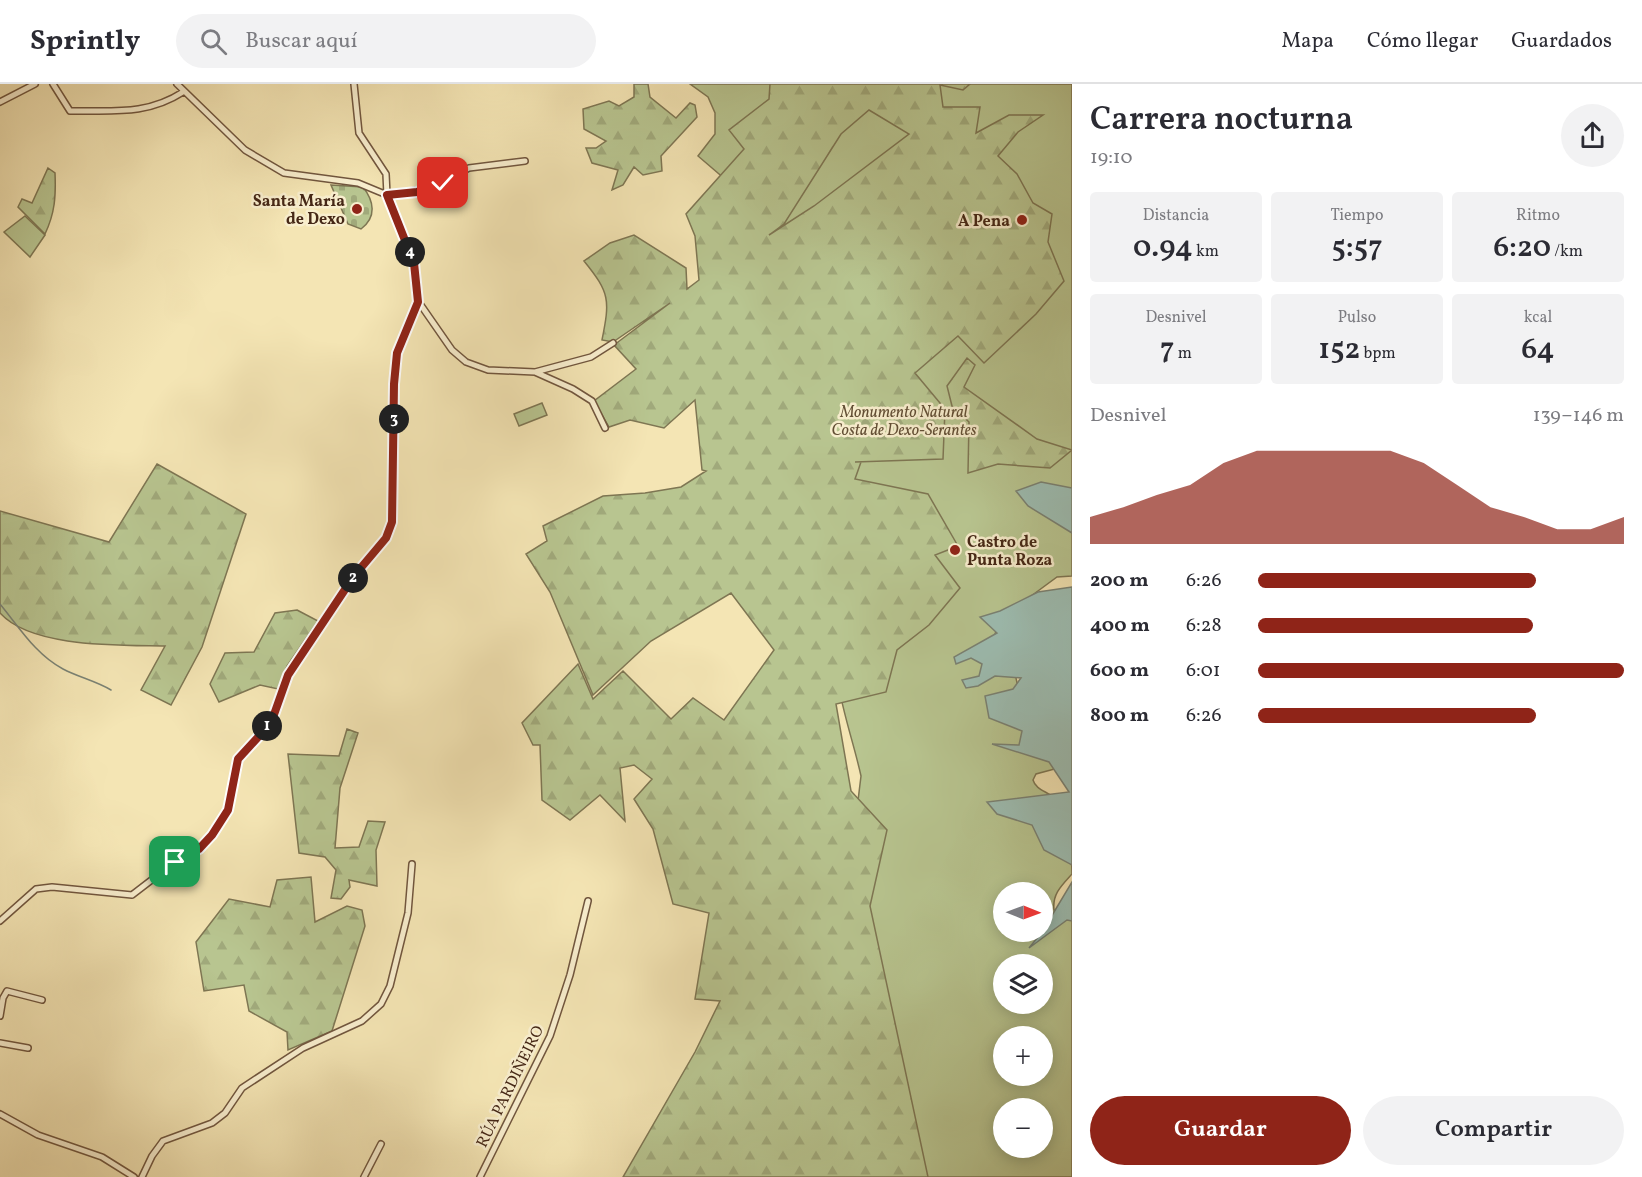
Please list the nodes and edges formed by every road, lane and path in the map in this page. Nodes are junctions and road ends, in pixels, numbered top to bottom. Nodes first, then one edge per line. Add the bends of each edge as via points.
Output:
1 (35, 84) edge
2 (53, 84) edge
3 (177, 84) edge
4 (354, 84) edge
5 (183, 93) junction
6 (0, 102) edge
7 (525, 161) dead end
8 (387, 195) junction
9 (418, 302) junction
10 (613, 344) dead end
11 (535, 372) junction
12 (606, 428) dead end
13 (412, 864) dead end
14 (588, 901) dead end
15 (0, 921) edge
16 (42, 1000) dead end
17 (0, 1016) edge
18 (0, 1042) edge
19 (28, 1048) dead end
20 (0, 1114) edge
21 (381, 1144) dead end
22 (134, 1177) edge
23 (142, 1177) edge
24 (364, 1177) edge
25 (480, 1177) edge

1 - 6 street
2 - 5 street via 70,111 129,112
3 - 5 street
4 - 8 street via 359,133 386,174
5 - 8 street via 245,150 284,173 357,183
7 - 8 street via 469,168 431,188
8 - 9 street via 414,263
9 - 11 street via 452,350 466,362 488,370
9 - 15 street via 397,353 392,522 386,538 354,576 288,675 271,723 238,759 228,810 212,835 199,849 132,895 36,889
10 - 11 street via 591,357
11 - 12 street via 592,401
13 - 23 street via 408,913 390,986 381,1004 362,1021 303,1048 250,1082 212,1123 163,1141
14 - 25 street, RÚA PARDIÑEIRO via 550,1036
16 - 17 street via 7,991
18 - 19 street
20 - 22 street via 38,1136 102,1157
21 - 24 street

